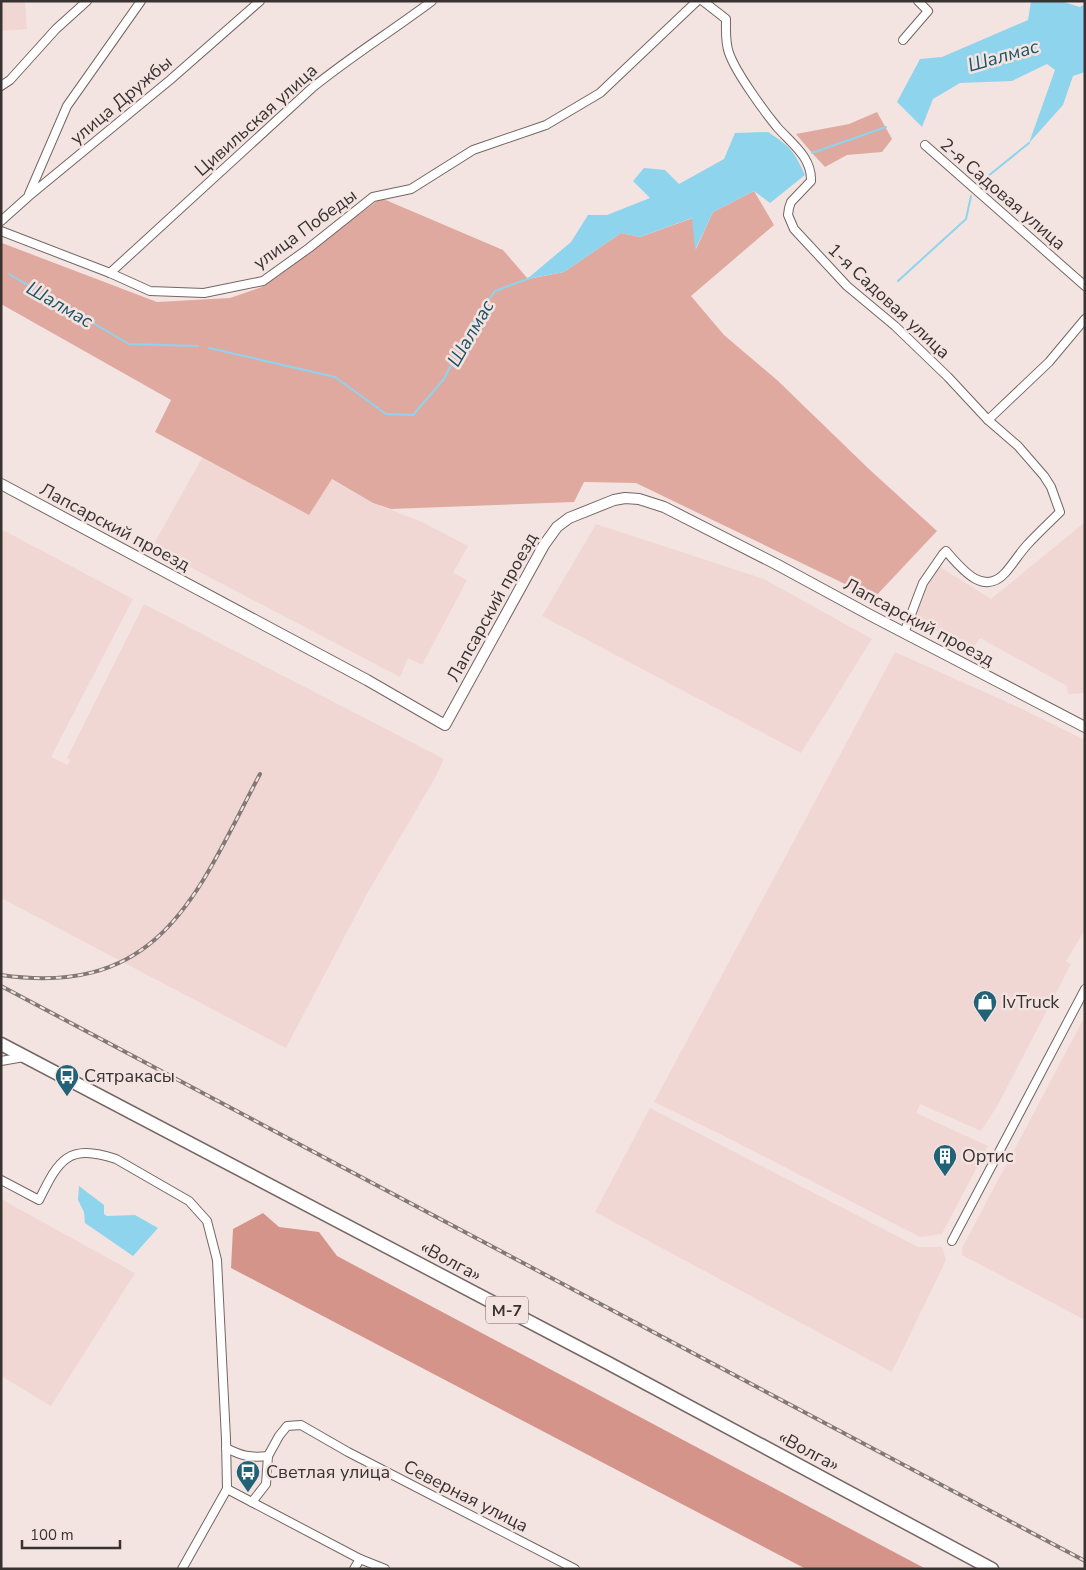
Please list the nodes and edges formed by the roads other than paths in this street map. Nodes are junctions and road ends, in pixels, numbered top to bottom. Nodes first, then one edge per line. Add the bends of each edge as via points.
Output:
1 (87, 1) edge
2 (141, 1) edge
3 (260, 1) edge
4 (432, 1) edge
5 (697, 1) edge
6 (703, 1) edge
7 (918, 1) edge
8 (903, 40) dead end
9 (1, 86) edge
10 (925, 145) dead end
11 (29, 196) junction
12 (1, 221) edge
13 (1, 231) edge
14 (110, 273) junction
15 (1085, 286) edge
16 (1085, 319) edge
17 (988, 420) junction
18 (1, 484) edge
19 (904, 632) junction
20 (1085, 727) edge
21 (1085, 988) edge
22 (1, 1044) edge
23 (25, 1057) junction
24 (1, 1061) edge
25 (1, 1180) edge
26 (952, 1241) dead end
27 (226, 1448) junction
28 (268, 1456) junction
29 (227, 1489) junction
30 (252, 1502) junction
31 (360, 1559) junction
32 (989, 1568) edge
33 (182, 1569) edge
34 (354, 1569) edge
35 (385, 1569) edge
36 (575, 1569) edge

1 - 9 street
2 - 11 street via 68,106
3 - 11 street, улица Дружбы
4 - 14 street, Цивильская улица via 312,88
5 - 14 street, улица Победы via 600,93 546,125 473,150 411,189 373,197 263,281 204,293 150,291
6 - 17 street, 1-я Садовая улица via 726,19 726,39 734,65 768,115 802,154 810,171 811,181 789,208 788,215 794,228 847,286 902,333
7 - 8 street via 928,11
10 - 15 street, 2-я Садовая улица
11 - 12 street, улица Дружбы
13 - 14 street, улица Победы
16 - 17 street via 1049,362
17 - 19 street, 1-я Садовая улица via 1018,446 1044,476 1060,512 994,581 975,579 946,551 923,583
18 - 19 street, Лапсарский проезд via 359,675 444,725 557,527 569,518 614,500 639,499 664,507
19 - 20 street, Лапсарский проезд
21 - 26 street
22 - 23 highway, «Волга»
23 - 24 street
23 - 32 highway, «Волга» / М-7 via 608,1363
25 - 27 street via 39,1200 59,1163 80,1153 103,1155 116,1159 188,1201 207,1221 216,1260
27 - 28 street via 251,1457
27 - 29 street
28 - 30 street, Северная улица via 266,1484
28 - 36 street, Северная улица via 287,1426 301,1425
29 - 30 street
29 - 33 street
30 - 31 street
31 - 34 street
31 - 35 street

